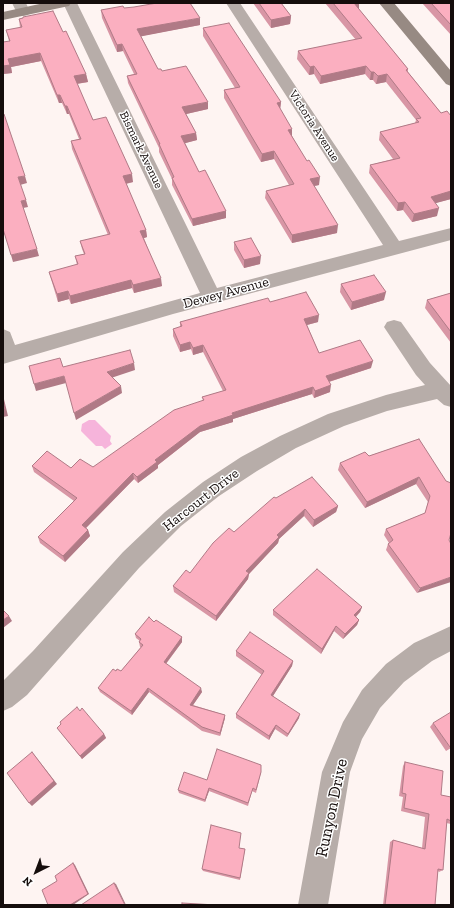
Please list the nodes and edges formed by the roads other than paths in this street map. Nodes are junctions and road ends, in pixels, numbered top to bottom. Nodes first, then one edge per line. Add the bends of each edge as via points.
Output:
1 (64, 3) edge
2 (70, 3) edge
3 (233, 3) edge
4 (386, 3) edge
5 (21, 8) edge
6 (3, 16) edge
7 (451, 80) edge
8 (451, 234) edge
9 (395, 249) junction
10 (212, 296) junction
11 (394, 327) dead end
12 (5, 349) edge
13 (446, 395) edge
14 (451, 638) edge
15 (3, 698) edge
16 (313, 905) edge

1 - 5 street
2 - 10 street, Bismark Avenue
3 - 9 street, Victoria Avenue
4 - 7 street
5 - 6 street
8 - 9 street, Dewey Avenue
9 - 10 street, Dewey Avenue
10 - 12 street, Dewey Avenue
11 - 13 street via 422,369
13 - 15 street, Harcourt Drive via 386,403 336,420 288,442 211,489 173,519 131,560 18,686
14 - 16 street, Runyon Drive via 423,652 395,673 371,699 352,731 336,772

